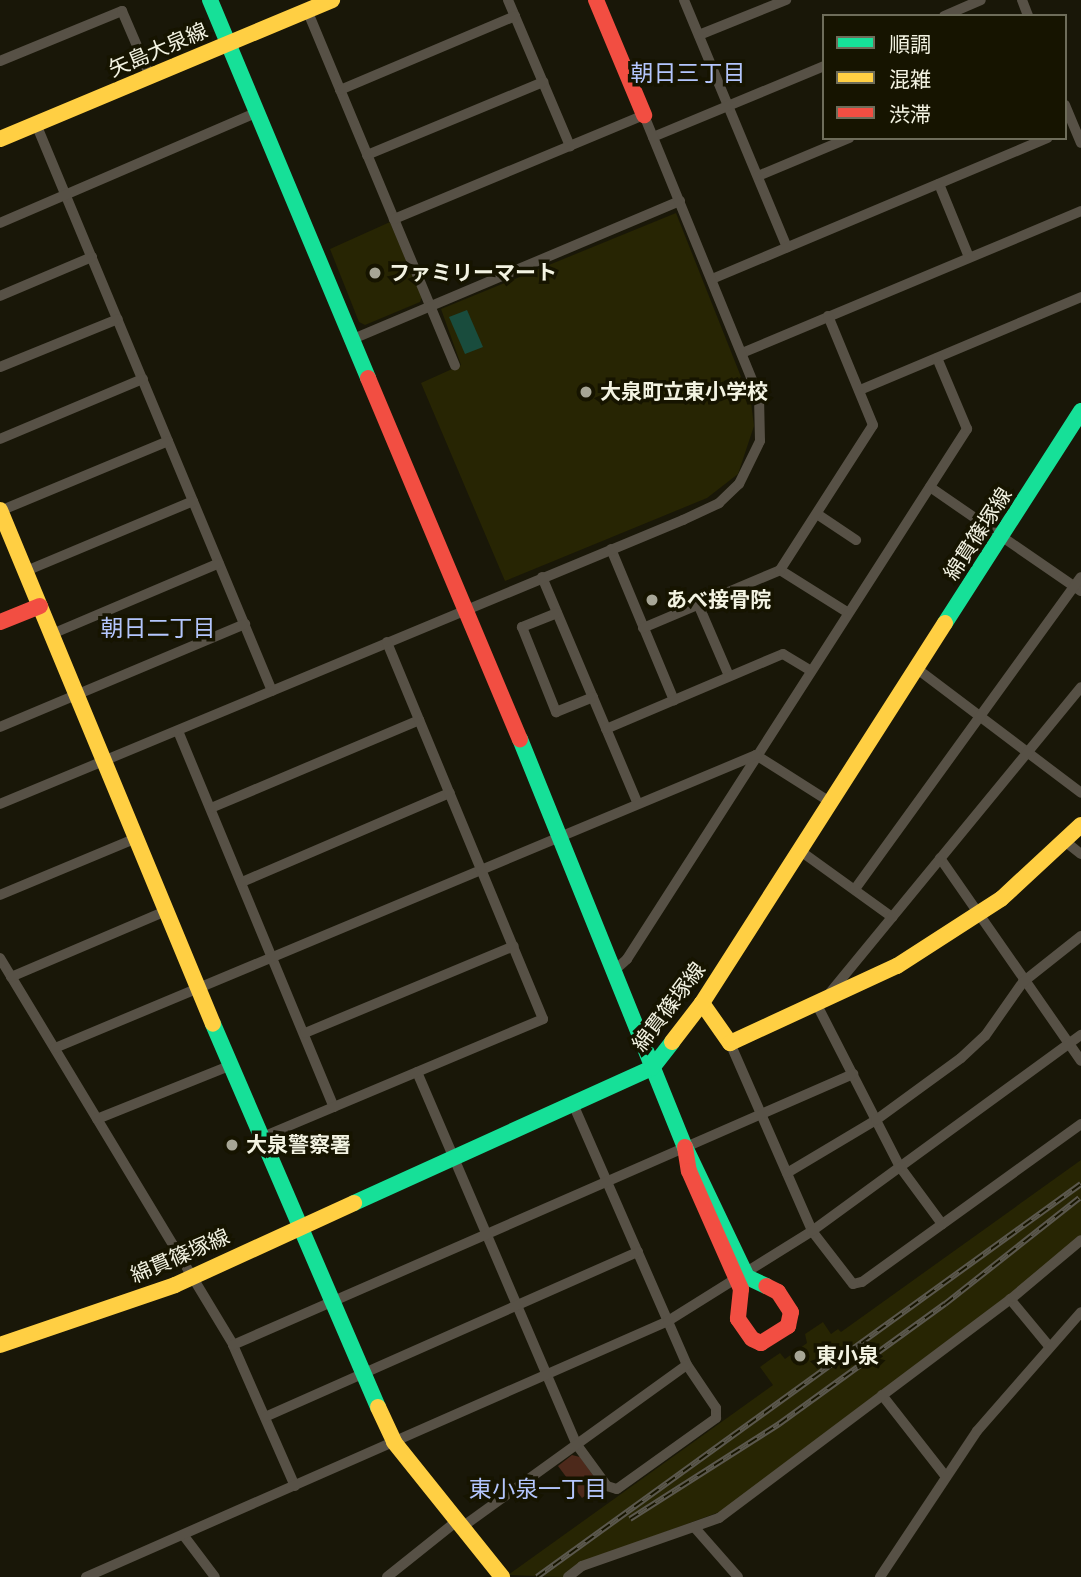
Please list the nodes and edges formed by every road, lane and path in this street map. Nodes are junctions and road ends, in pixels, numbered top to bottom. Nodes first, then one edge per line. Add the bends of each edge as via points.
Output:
1 (210, 0) edge
2 (332, 0) edge
3 (508, 0) edge
4 (596, 0) edge
5 (684, 0) edge
6 (786, 0) edge
7 (981, 0) edge
8 (120, 5) edge
9 (307, 10) junction
10 (949, 14) edge
11 (515, 16) junction
12 (699, 35) junction
13 (228, 43) junction
14 (0, 61) edge
15 (822, 67) edge
16 (149, 76) junction
17 (543, 82) junction
18 (340, 90) junction
19 (728, 106) junction
20 (1067, 110) edge
21 (258, 112) junction
22 (644, 115) junction
23 (36, 124) junction
24 (1074, 128) edge
25 (653, 137) junction
26 (0, 139) edge
27 (844, 140) edge
28 (1043, 140) edge
29 (1081, 143) edge
30 (570, 146) junction
31 (368, 155) junction
32 (758, 176) junction
33 (939, 184) junction
34 (66, 196) junction
35 (680, 201) junction
36 (1081, 211) edge
37 (394, 219) junction
38 (0, 223) edge
39 (788, 247) junction
40 (92, 257) junction
41 (970, 257) junction
42 (712, 279) junction
43 (0, 296) edge
44 (1081, 297) edge
45 (430, 307) junction
46 (828, 316) junction
47 (118, 319) junction
48 (353, 339) junction
49 (742, 353) junction
50 (937, 358) junction
51 (455, 365) dead end
52 (0, 367) edge
53 (143, 379) junction
54 (860, 390) junction
55 (1081, 411) edge
56 (0, 439) edge
57 (168, 441) junction
58 (930, 486) junction
59 (193, 501) junction
60 (0, 511) edge
61 (817, 514) junction
62 (1002, 535) junction
63 (856, 540) dead end
64 (611, 549) junction
65 (219, 563) junction
66 (780, 570) junction
67 (26, 571) junction
68 (542, 577) junction
69 (1079, 585) edge
70 (698, 604) junction
71 (40, 606) junction
72 (466, 609) junction
73 (847, 612) junction
74 (557, 613) junction
75 (0, 622) edge
76 (244, 624) junction
77 (643, 628) junction
78 (52, 634) junction
79 (387, 642) junction
80 (916, 668) junction
81 (811, 671) junction
82 (729, 677) junction
83 (1081, 687) edge
84 (272, 691) junction
85 (77, 694) junction
86 (593, 697) junction
87 (674, 700) junction
88 (981, 715) junction
89 (419, 720) junction
90 (0, 727) edge
91 (606, 729) junction
92 (178, 731) junction
93 (1029, 751) junction
94 (756, 755) junction
95 (104, 761) junction
96 (450, 793) junction
97 (1081, 793) edge
98 (830, 802) junction
99 (0, 804) edge
100 (638, 804) junction
101 (211, 808) junction
102 (1081, 825) edge
103 (136, 838) junction
104 (561, 838) junction
105 (1066, 842) junction
106 (799, 849) junction
107 (1081, 854) edge
108 (940, 858) junction
109 (482, 870) junction
110 (242, 882) junction
111 (855, 889) junction
112 (0, 895) edge
113 (166, 911) junction
114 (977, 916) junction
115 (892, 917) junction
116 (1081, 936) edge
117 (514, 946) junction
118 (273, 956) junction
119 (0, 958) edge
120 (616, 970) junction
121 (12, 977) junction
122 (1023, 982) junction
123 (198, 987) junction
124 (821, 1001) junction
125 (702, 1003) junction
126 (304, 1033) junction
127 (1081, 1035) edge
128 (730, 1043) junction
129 (1069, 1044) junction
130 (55, 1048) junction
131 (1081, 1061) edge
132 (231, 1065) junction
133 (652, 1068) junction
134 (417, 1072) junction
135 (853, 1074) junction
136 (573, 1104) junction
137 (334, 1107) junction
138 (762, 1114) junction
139 (97, 1119) junction
140 (876, 1120) junction
141 (1081, 1124) edge
142 (260, 1138) junction
143 (685, 1147) junction
144 (453, 1158) junction
145 (900, 1167) junction
146 (787, 1173) junction
147 (607, 1182) junction
148 (942, 1224) junction
149 (298, 1226) junction
150 (812, 1231) junction
151 (487, 1235) junction
152 (1081, 1240) edge
153 (638, 1252) junction
154 (740, 1275) junction
155 (192, 1276) junction
156 (1010, 1299) junction
157 (332, 1303) junction
158 (516, 1305) junction
159 (1081, 1312) edge
160 (668, 1321) junction
161 (0, 1345) edge
162 (233, 1345) junction
163 (1048, 1345) junction
164 (687, 1365) junction
165 (363, 1373) junction
166 (548, 1375) junction
167 (882, 1395) junction
168 (265, 1417) junction
169 (394, 1442) junction
170 (577, 1445) junction
171 (946, 1477) junction
172 (295, 1486) junction
173 (459, 1524) junction
174 (695, 1528) junction
175 (184, 1536) junction
176 (86, 1577) edge
177 (215, 1577) edge
178 (387, 1577) edge
179 (502, 1577) edge
180 (568, 1577) edge
181 (738, 1577) edge
182 (880, 1577) edge

1 - 13 street
2 - 9 street, 矢島大泉線
3 - 11 street
4 - 22 street
5 - 12 street
6 - 12 street
7 - 10 street
8 - 14 street
8 - 16 street
9 - 13 street, 矢島大泉線
9 - 18 street
11 - 17 street
11 - 18 street
12 - 19 street
13 - 16 street, 矢島大泉線
13 - 21 street
15 - 19 street
16 - 23 street, 矢島大泉線
17 - 30 street
17 - 31 street
18 - 31 street
19 - 25 street
19 - 32 street
20 - 24 street
21 - 34 street
21 - 48 street
22 - 25 street
22 - 30 street
23 - 26 street, 矢島大泉線
23 - 34 street
24 - 29 street
25 - 35 street
27 - 32 street
28 - 33 street
30 - 37 street
31 - 37 street
32 - 39 street
33 - 39 street
33 - 41 street
34 - 38 street
34 - 40 street
35 - 42 street
35 - 45 street
36 - 41 street
37 - 45 street
39 - 42 street
40 - 43 street
40 - 47 street
41 - 46 street
42 - 49 street
44 - 50 street
45 - 48 street
45 - 51 street
46 - 49 street
46 - 54 street
47 - 52 street
47 - 53 street
48 - 72 street
49 - 64 street via 759,397 761,421 753,460 739,484 719,503
50 - 54 street
50 - 58 street via 967,429
53 - 56 street
53 - 57 street
54 - 61 street via 873,425
55 - 62 street, 綿貫篠塚線
57 - 59 street
57 - 60 street
58 - 62 street
58 - 73 street
59 - 65 street
59 - 67 street
60 - 67 street
61 - 63 street
61 - 66 street
62 - 69 street
62 - 80 street, 綿貫篠塚線
64 - 68 street
64 - 77 street
65 - 76 street
65 - 78 street
66 - 70 street
66 - 73 street
67 - 71 street
68 - 72 street
68 - 74 street
69 - 88 street
70 - 77 street
70 - 82 street
71 - 75 street
71 - 78 street
72 - 79 street
72 - 104 street
73 - 81 street
74 - 86 street
74 - 86 street via 522,627 556,712
76 - 84 street
76 - 85 street
77 - 87 street
78 - 85 street
79 - 84 street
79 - 89 street
80 - 88 street
80 - 98 street, 綿貫篠塚線
81 - 82 street via 783,654
81 - 94 street
82 - 87 street
83 - 93 street
84 - 92 street
85 - 90 street
85 - 95 street
86 - 91 street
87 - 91 street
88 - 93 street
88 - 111 street
89 - 96 street
89 - 101 street
91 - 100 street
92 - 95 street
92 - 101 street
93 - 97 street
93 - 108 street
94 - 98 street
94 - 100 street
94 - 120 street via 627,960
95 - 99 street
95 - 103 street
96 - 109 street
96 - 110 street
98 - 106 street, 綿貫篠塚線
100 - 104 street
101 - 110 street
102 - 105 street
103 - 112 street
103 - 113 street
104 - 109 street
104 - 120 street
105 - 107 street
105 - 114 street
106 - 111 street
106 - 125 street, 綿貫篠塚線
108 - 114 street
108 - 115 street
109 - 117 street
109 - 118 street
110 - 118 street
111 - 115 street
113 - 121 street
113 - 123 street
114 - 122 street
114 - 124 street via 897,966
115 - 124 street
116 - 122 street
117 - 126 street
117 - 134 street via 543,1019
118 - 123 street
118 - 126 street
119 - 121 street
120 - 133 street
121 - 130 street
122 - 129 street
122 - 140 street via 973,1049
123 - 130 street
123 - 132 street
124 - 128 street
124 - 135 street
125 - 128 street
125 - 133 street, 綿貫篠塚線
126 - 137 street
127 - 129 street
128 - 138 street
129 - 131 street
129 - 145 street
130 - 139 street
132 - 139 street
132 - 142 street
133 - 136 street, 綿貫篠塚線
133 - 143 street
134 - 137 street
134 - 144 street
135 - 138 street
135 - 140 street
136 - 144 street, 綿貫篠塚線
136 - 147 street
137 - 142 street
138 - 143 street
138 - 146 street
139 - 155 street
140 - 145 street
140 - 146 street
141 - 148 street
142 - 149 street
143 - 147 street
143 - 154 street
144 - 149 street, 綿貫篠塚線
144 - 151 street
145 - 148 street
145 - 150 street
146 - 150 street
147 - 151 street
147 - 153 street
148 - 150 street via 856,1285
149 - 155 street, 綿貫篠塚線
149 - 157 street
150 - 154 street
151 - 157 street
151 - 158 street
152 - 156 street
153 - 158 street
153 - 160 street
154 - 160 street
155 - 161 street, 綿貫篠塚線
155 - 162 street
156 - 163 street
156 - 167 street
157 - 162 street
157 - 165 street
158 - 165 street
158 - 166 street
159 - 163 street
160 - 164 street
160 - 166 street
162 - 168 street
163 - 171 street
164 - 170 street
164 - 170 street via 716,1408 716,1418 705,1426 617,1489 607,1486
165 - 168 street
165 - 169 street
166 - 169 street
166 - 170 street
167 - 171 street
167 - 174 street via 735,1507
168 - 172 street
169 - 172 street
169 - 173 street
170 - 173 street
171 - 182 street
172 - 175 street
173 - 178 street
173 - 179 street
174 - 180 street via 582,1566
174 - 181 street
175 - 176 street
175 - 177 street

